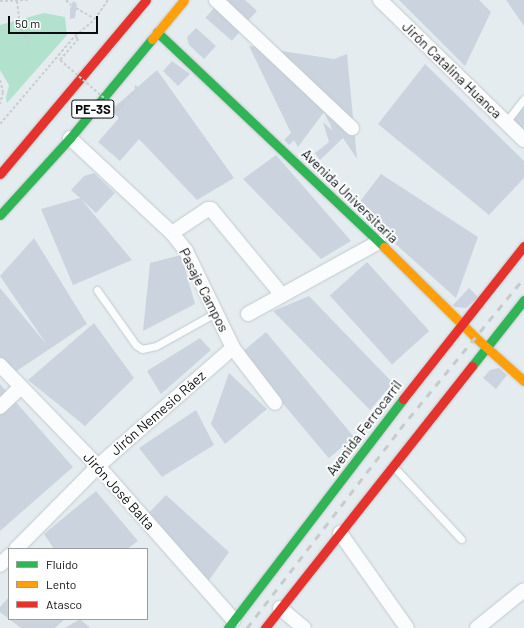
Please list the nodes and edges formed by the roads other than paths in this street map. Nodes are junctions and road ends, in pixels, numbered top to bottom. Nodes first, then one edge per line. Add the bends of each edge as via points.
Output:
1 (184, 0) edge
2 (216, 0) edge
3 (380, 0) edge
4 (142, 2) edge
5 (157, 32) junction
6 (524, 99) edge
7 (506, 122) junction
8 (352, 128) dead end
9 (70, 138) junction
10 (524, 140) edge
11 (0, 174) edge
12 (0, 215) edge
13 (172, 233) junction
14 (379, 242) junction
15 (524, 246) edge
16 (97, 290) dead end
17 (282, 295) junction
18 (524, 300) edge
19 (215, 313) junction
20 (248, 314) dead end
21 (461, 324) junction
22 (487, 347) junction
23 (233, 348) junction
24 (0, 365) edge
25 (524, 381) edge
26 (21, 387) junction
27 (275, 403) dead end
28 (0, 407) edge
29 (98, 466) junction
30 (393, 466) junction
31 (340, 533) junction
32 (461, 539) dead end
33 (17, 548) edge
34 (8, 557) edge
35 (0, 565) edge
36 (524, 590) edge
37 (280, 608) junction
38 (231, 624) edge
39 (265, 628) edge
40 (304, 628) edge
41 (407, 628) edge
42 (477, 628) edge

1 - 5 main road, PE-3S
2 - 8 street
3 - 7 street, Jirón Catalina Huanca
4 - 11 main road, PE-3S
5 - 9 main road, PE-3S
5 - 14 main road, Avenida Universitaria
6 - 7 lane
7 - 10 street, Jirón Catalina Huanca
9 - 12 main road, PE-3S
9 - 13 street, Pasaje Campos
13 - 17 street via 208,209 215,211
13 - 19 street, Pasaje Campos via 200,275
14 - 17 street
14 - 21 main road, Avenida Universitaria
15 - 21 main road, Avenida Ferrocarril
16 - 19 lane via 136,345 142,349 156,346
17 - 20 street
18 - 22 main road
19 - 23 street, Pasaje Campos
21 - 22 main road, Avenida Universitaria
21 - 38 main road, Avenida Ferrocarril
22 - 25 main road, Avenida Universitaria
22 - 30 main road
23 - 27 street, Pasaje Campos
23 - 29 street, Jirón Nemesio Ráez
24 - 26 street, Jirón José Balta
26 - 28 street
26 - 29 street, Jirón José Balta
29 - 33 street, Jirón Nemesio Ráez
29 - 38 street, Jirón José Balta
30 - 31 main road
30 - 32 lane
31 - 37 main road
31 - 41 street
34 - 35 street
36 - 42 street
37 - 39 main road
37 - 40 street

